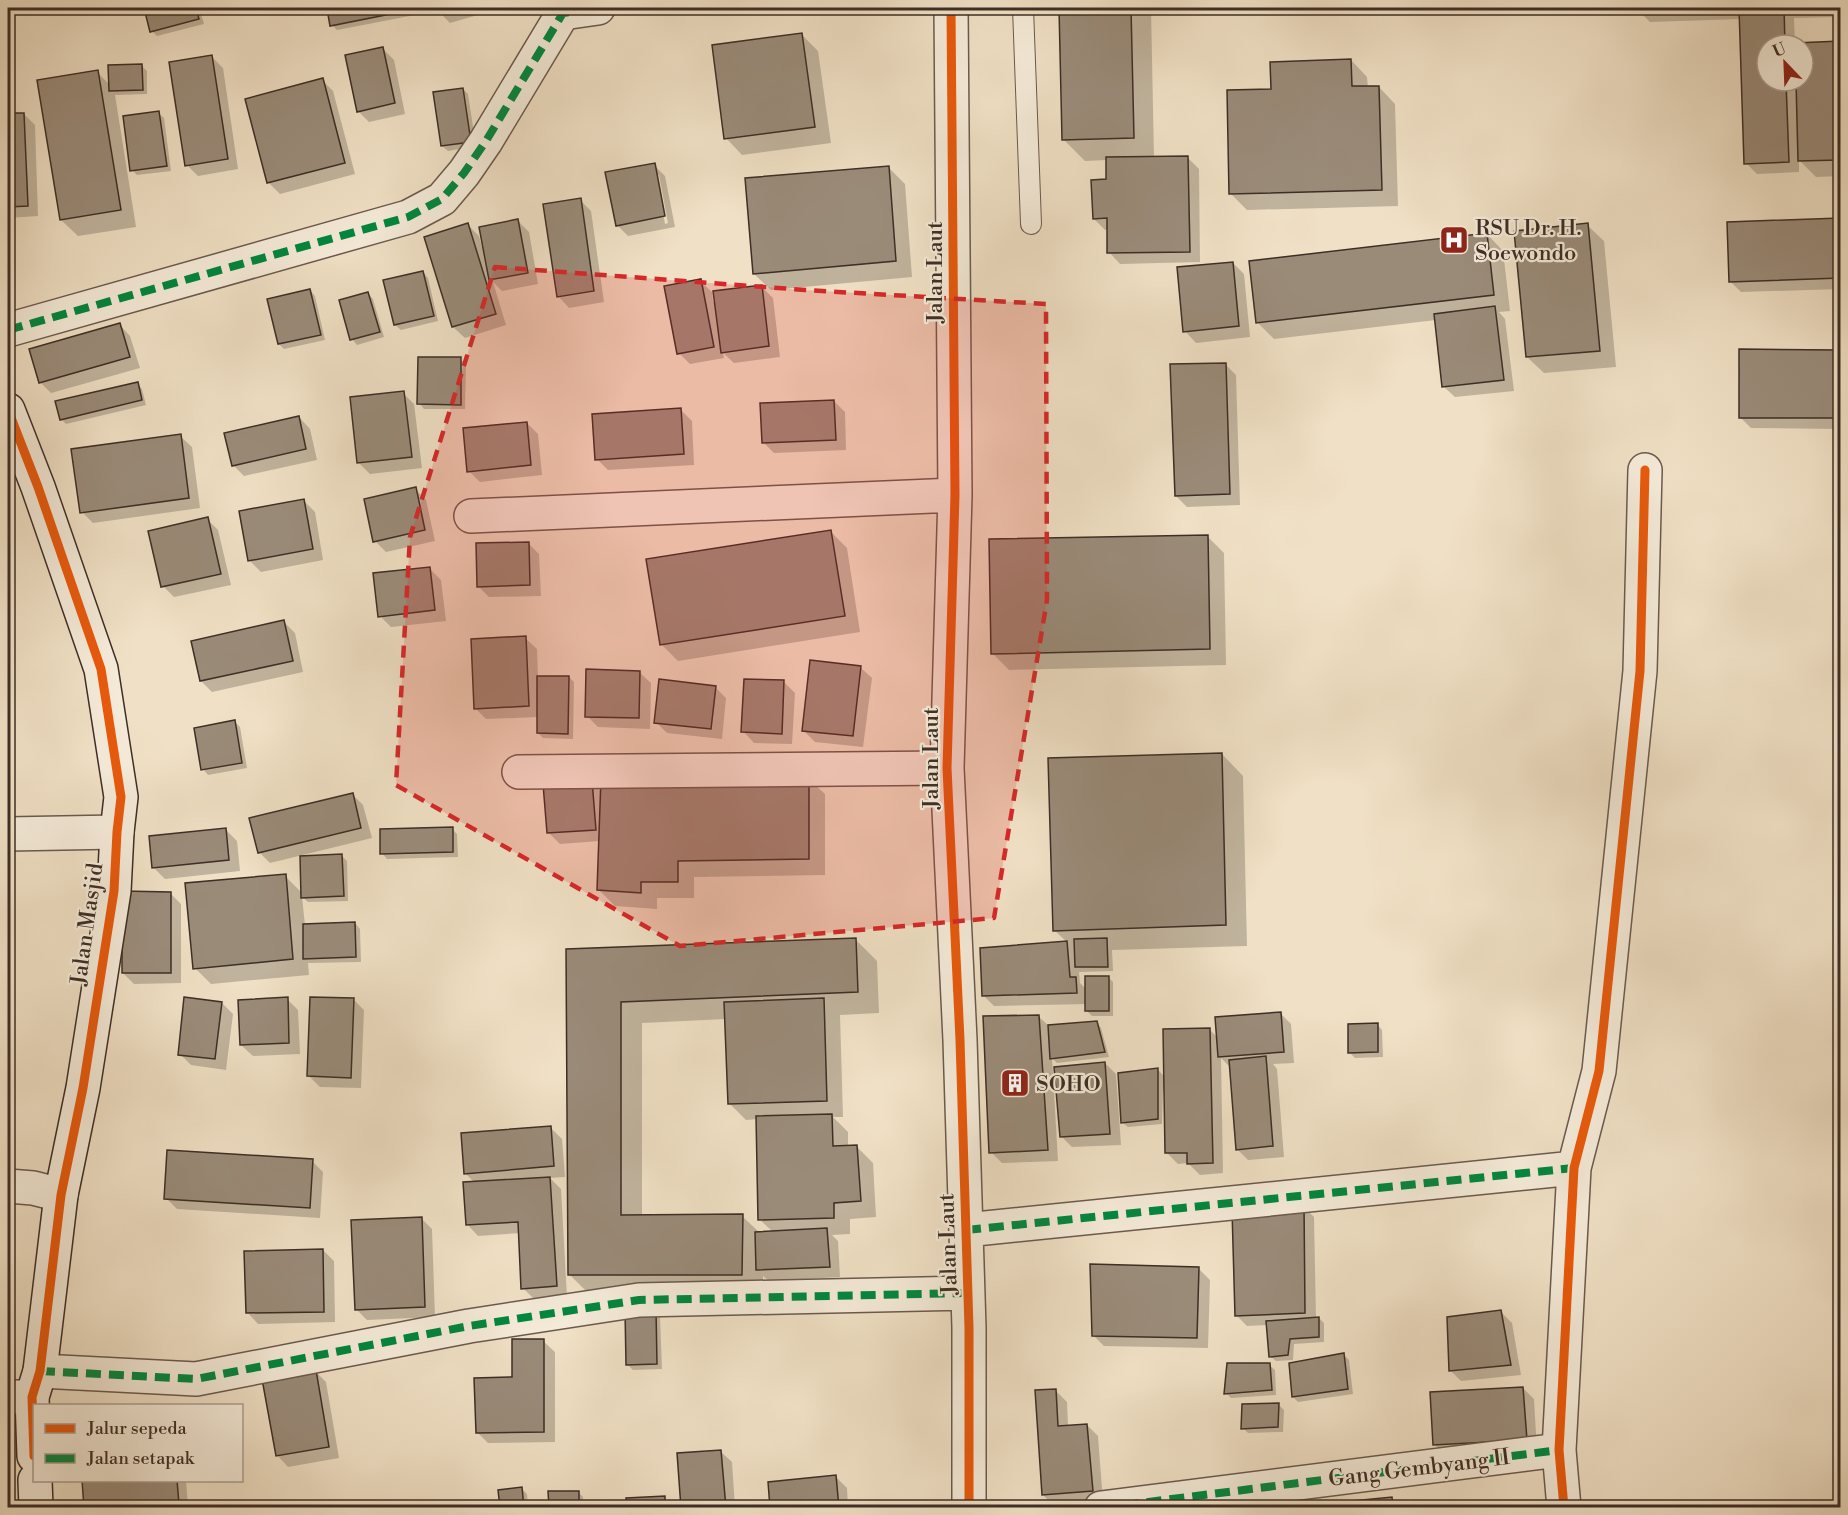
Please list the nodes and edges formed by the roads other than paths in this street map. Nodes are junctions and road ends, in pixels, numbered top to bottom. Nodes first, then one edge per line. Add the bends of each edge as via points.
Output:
1 (598, 8) edge
2 (951, 8) edge
3 (1023, 8) edge
4 (563, 10) edge
5 (1031, 224) dead end
6 (8, 330) edge
7 (8, 410) edge
8 (1645, 470) dead end
9 (955, 495) junction
10 (471, 516) dead end
11 (947, 768) junction
12 (519, 772) dead end
13 (101, 832) junction
14 (8, 834) edge
15 (1574, 1168) junction
16 (34, 1190) edge
17 (966, 1230) junction
18 (968, 1293) junction
19 (27, 1389) edge
20 (33, 1446) edge
21 (1559, 1450) junction
22 (35, 1482) edge
23 (36, 1508) edge
24 (969, 1508) edge
25 (1101, 1508) edge
26 (1564, 1508) edge

1 - 4 street
2 - 9 street, Jalan Laut
3 - 5 lane
4 - 6 street via 486,141 442,199 408,217
7 - 13 street, Jalan Masjid via 101,669 121,797
8 - 15 street via 1638,683 1599,1071
9 - 10 street
9 - 11 street, Jalan Laut
11 - 12 street
11 - 17 street, Jalan Laut
13 - 14 street
13 - 16 street, Jalan Masjid via 114,891 83,1088
15 - 17 street
15 - 21 street
16 - 19 street, Jalan Masjid
17 - 18 street, Jalan Laut
18 - 19 street via 639,1300 469,1326 196,1379
18 - 24 street, Jalan Laut
19 - 20 street, Jalan Masjid
21 - 25 street, Gang Gembyang II
21 - 26 street
22 - 23 street

